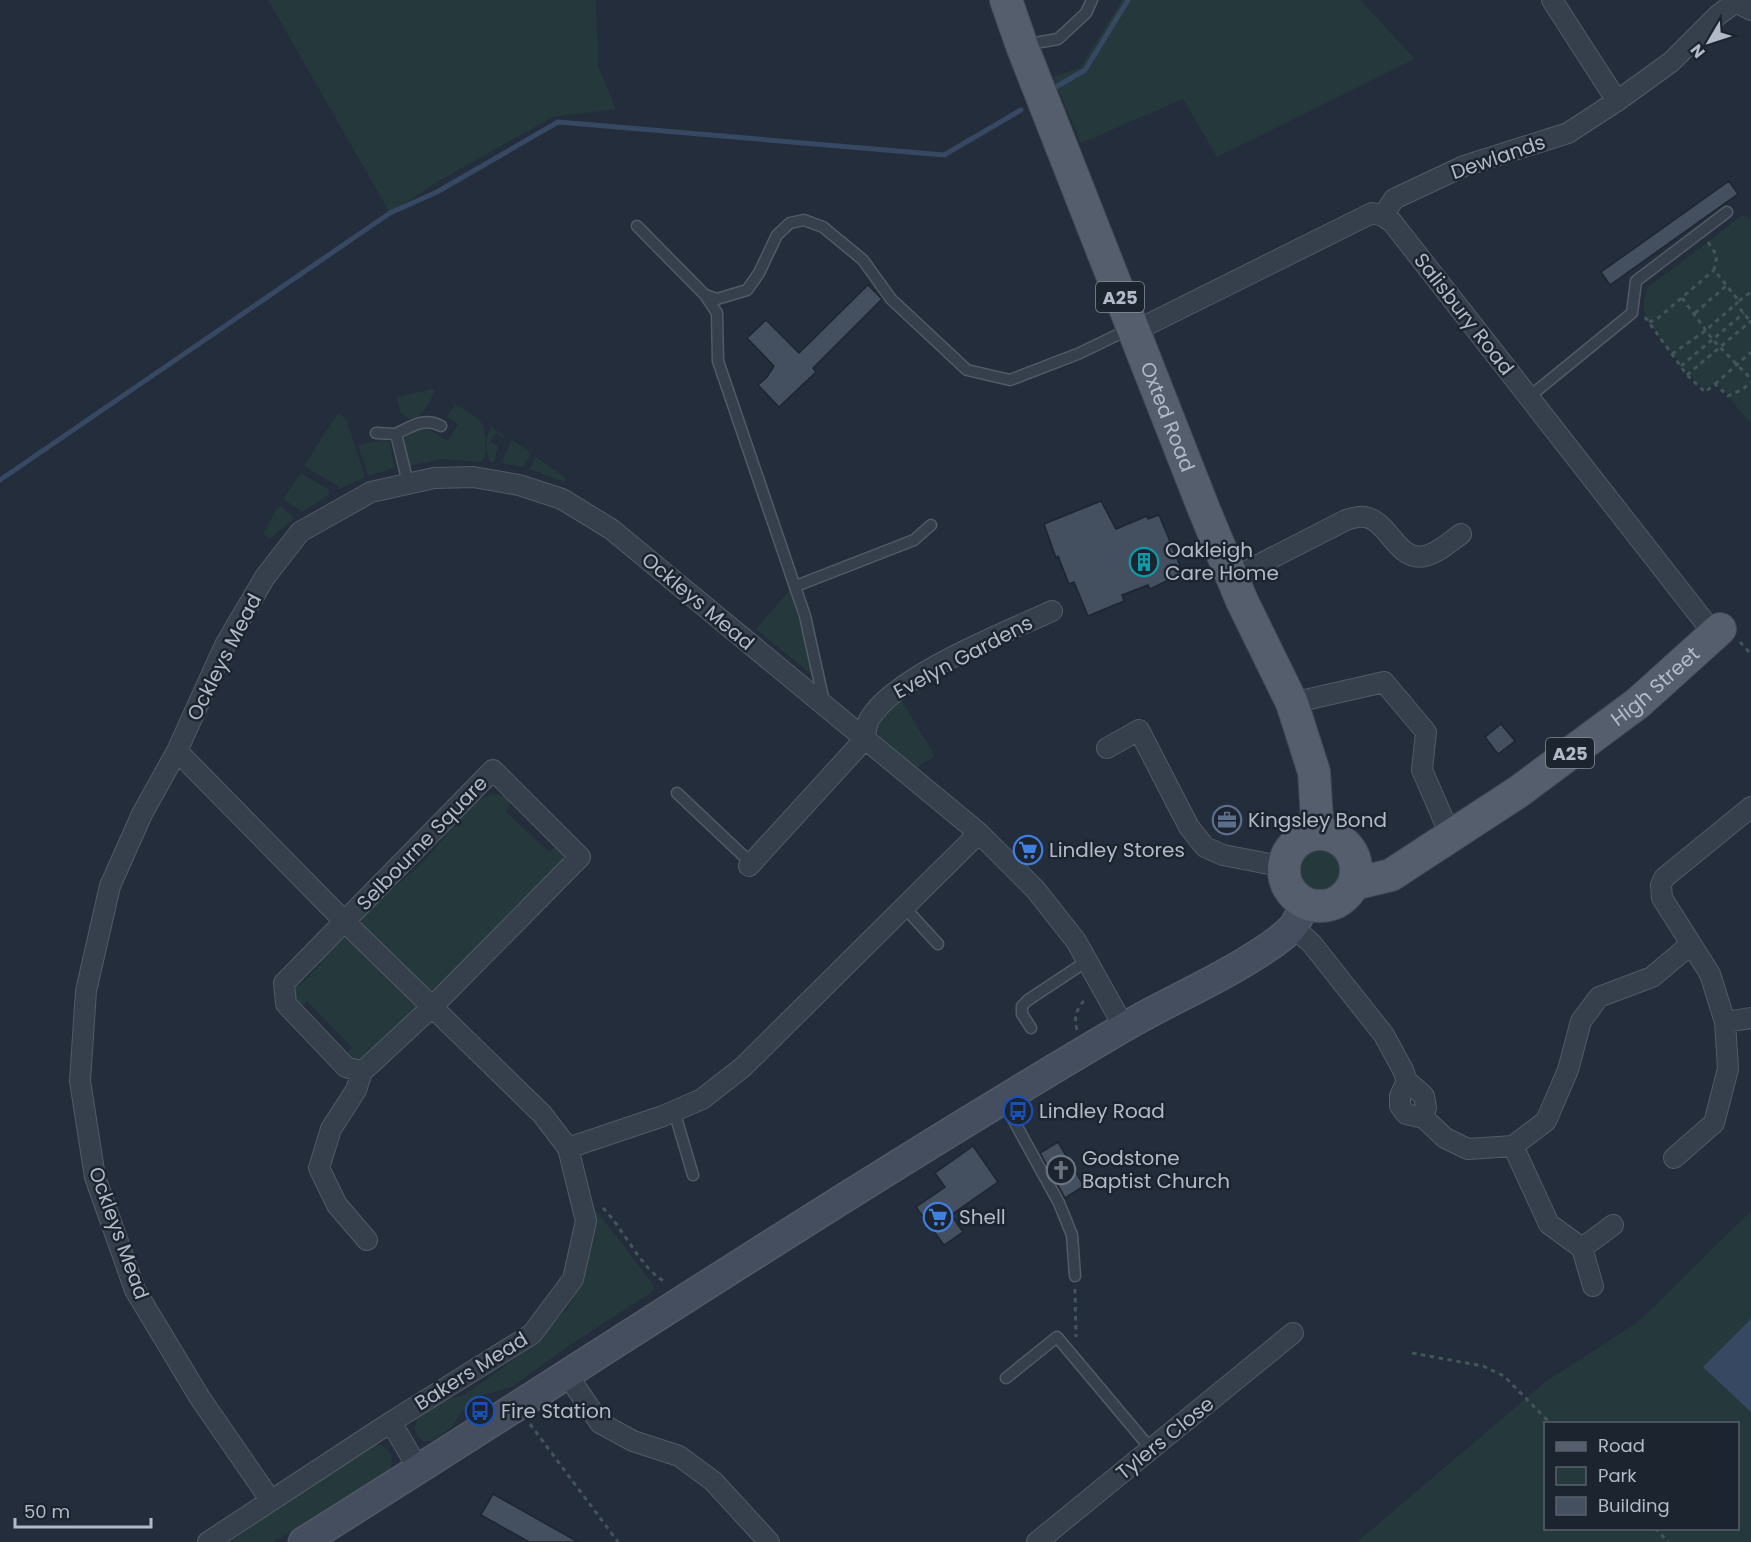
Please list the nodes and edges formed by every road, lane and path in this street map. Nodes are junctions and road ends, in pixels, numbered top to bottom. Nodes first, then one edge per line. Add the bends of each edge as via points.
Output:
1 (1006, 0) edge
2 (1092, 0) edge
3 (1552, 0) edge
4 (1741, 4) edge
5 (1022, 46) junction
6 (1617, 101) junction
7 (1727, 212) dead end
8 (1383, 216) junction
9 (637, 226) dead end
10 (1702, 233) junction
11 (1714, 270) junction
12 (1726, 286) junction
13 (1751, 292) edge
14 (705, 295) junction
15 (1682, 298) junction
16 (1738, 303) junction
17 (1632, 313) junction
18 (1695, 313) junction
19 (1744, 314) junction
20 (1648, 322) junction
21 (1751, 322) edge
22 (1705, 330) junction
23 (1133, 332) junction
24 (1713, 340) junction
25 (1720, 347) junction
26 (1751, 352) edge
27 (1672, 354) junction
28 (1736, 365) junction
29 (1681, 366) junction
30 (1687, 375) junction
31 (1751, 381) edge
32 (1715, 384) junction
33 (1529, 397) junction
34 (441, 426) dead end
35 (376, 433) dead end
36 (396, 434) junction
37 (408, 483) junction
38 (931, 525) dead end
39 (1461, 534) dead end
40 (1233, 578) junction
41 (796, 586) junction
42 (1052, 611) dead end
43 (1717, 632) joint
44 (1292, 703) junction
45 (824, 705) junction
46 (864, 740) junction
47 (1107, 748) dead end
48 (177, 751) junction
49 (676, 793) dead end
50 (1751, 807) edge
51 (979, 833) junction
52 (1318, 834) junction
53 (1451, 837) junction
54 (750, 865) joint
55 (1284, 867) junction
56 (1353, 868) junction
57 (904, 907) junction
58 (1299, 915) junction
59 (345, 921) junction
60 (938, 944) dead end
61 (1690, 945) junction
62 (1087, 961) junction
63 (1090, 994) dead end
64 (433, 1006) junction
65 (1751, 1018) edge
66 (1725, 1022) junction
67 (1124, 1027) junction
68 (1031, 1028) dead end
69 (1076, 1036) dead end
70 (362, 1072) junction
71 (1003, 1101) junction
72 (674, 1111) junction
73 (1513, 1146) junction
74 (568, 1148) junction
75 (1674, 1158) dead end
76 (693, 1175) dead end
77 (578, 1188) junction
78 (1613, 1225) dead end
79 (367, 1240) dead end
80 (1582, 1248) junction
81 (1075, 1276) joint
82 (670, 1281) dead end
83 (1593, 1286) dead end
84 (1293, 1333) dead end
85 (1412, 1353) dead end
86 (1076, 1360) junction
87 (566, 1373) junction
88 (1006, 1378) dead end
89 (516, 1406) junction
90 (391, 1422) junction
91 (1549, 1422) edge
92 (1150, 1449) junction
93 (419, 1470) junction
94 (271, 1501) junction
95 (1657, 1530) edge
96 (208, 1542) edge
97 (303, 1542) edge
98 (618, 1542) edge
99 (769, 1542) edge
100 (1037, 1542) edge
101 (1668, 1542) edge

1 - 5 main road, Oxted Road / A25
2 - 5 lane via 1086,13 1058,39
3 - 6 street
4 - 6 street, Dewlands via 1718,15 1671,62
5 - 23 main road, Oxted Road / A25
6 - 8 street, Dewlands via 1568,133 1464,166 1394,199
7 - 10 lane
8 - 23 street via 1372,213
8 - 33 street, Salisbury Road via 1392,222
9 - 14 lane
10 - 11 path via 1717,256
10 - 17 lane via 1636,280
11 - 12 path
11 - 15 path
12 - 16 path
12 - 18 path
13 - 16 path
14 - 23 lane via 717,298 747,290 777,235 790,223 804,220 823,227 862,260 891,299 967,370 1010,380 1117,335
14 - 41 lane via 717,313 718,361
15 - 18 path
15 - 20 path
16 - 19 path
16 - 22 path
17 - 20 path via 1644,316
17 - 33 lane
18 - 22 path
19 - 21 path
19 - 24 path
20 - 27 path
21 - 25 path
22 - 24 path
22 - 27 path
23 - 40 main road, Oxted Road / A25
24 - 25 path
24 - 29 path
25 - 28 path
25 - 30 path
26 - 28 path
27 - 29 path
28 - 31 path
28 - 32 path
29 - 30 path
30 - 32 path via 1705,392
31 - 32 path via 1728,396
33 - 43 street, Salisbury Road
34 - 36 lane via 421,421
35 - 36 lane
36 - 37 lane
37 - 45 street, Ockleys Mead via 473,477 519,485 562,499 611,529
37 - 48 street, Ockleys Mead via 370,492 300,532 265,577 225,645
38 - 41 lane via 914,540
39 - 40 street via 1437,551 1420,557 1405,552 1378,523 1362,516 1346,520
40 - 44 main road, Oxted Road / A25
41 - 45 lane
42 - 46 street, Evelyn Gardens via 978,644 888,696 868,719
43 - 53 main road, High Street / A25 via 1638,703
44 - 52 main road, Oxted Road / A25 via 1314,771
44 - 53 street via 1384,682 1426,732 1422,770
45 - 46 street, Ockleys Mead
46 - 51 street, Ockleys Mead
46 - 54 street
47 - 55 street via 1139,730 1190,826 1206,847 1223,855
48 - 59 street, Selbourne Square
48 - 94 street, Ockleys Mead via 142,814 110,886 86,990 80,1081 95,1177 135,1290 200,1398
49 - 54 lane
50 - 61 street via 1664,878 1662,898
51 - 57 street
51 - 62 street via 1035,889
52 - 55 main road via 1296,843
52 - 56 main road via 1341,841
53 - 56 main road, High Street / A25 via 1391,874
55 - 58 main road
56 - 58 main road via 1348,893 1337,902
57 - 60 lane
57 - 72 street via 743,1067 702,1099
58 - 67 main road via 1268,947 1233,970
58 - 73 street via 1312,944 1383,1035 1403,1070 1407,1081 1400,1106 1406,1114 1424,1118 1445,1138 1468,1149
59 - 64 street, Selbourne Square
59 - 64 street, Selbourne Square via 493,770 580,857
59 - 70 street, Selbourne Square via 284,983 286,1004 346,1067
61 - 66 street via 1710,974
61 - 73 street via 1652,977 1599,997 1581,1021 1568,1070 1546,1121
62 - 67 street
62 - 68 lane via 1022,1006 1022,1014
63 - 69 path via 1077,1010
64 - 70 street, Selbourne Square
64 - 74 street, Selbourne Square via 542,1114
65 - 66 street
66 - 75 street via 1728,1069 1714,1123
67 - 71 main road
70 - 79 street via 356,1090 331,1129 319,1168 337,1205
71 - 81 lane via 1059,1203 1072,1235
71 - 87 main road
72 - 74 street
72 - 76 lane
73 - 80 street via 1549,1224
74 - 77 street, Bakers Mead
77 - 82 path via 605,1210 656,1276
77 - 90 street, Bakers Mead via 586,1221 573,1280 532,1334
78 - 80 street
80 - 83 street
81 - 86 path
84 - 92 street, Tylers Close
85 - 91 path via 1483,1366 1504,1376
86 - 88 lane via 1057,1338
86 - 92 lane
87 - 89 main road
87 - 99 street via 600,1423 633,1442 679,1456 713,1481
89 - 93 main road
89 - 98 path
90 - 93 street
90 - 94 street, Bakers Mead
92 - 100 street, Tylers Close
93 - 97 main road
94 - 96 street, Bakers Mead
95 - 101 path

